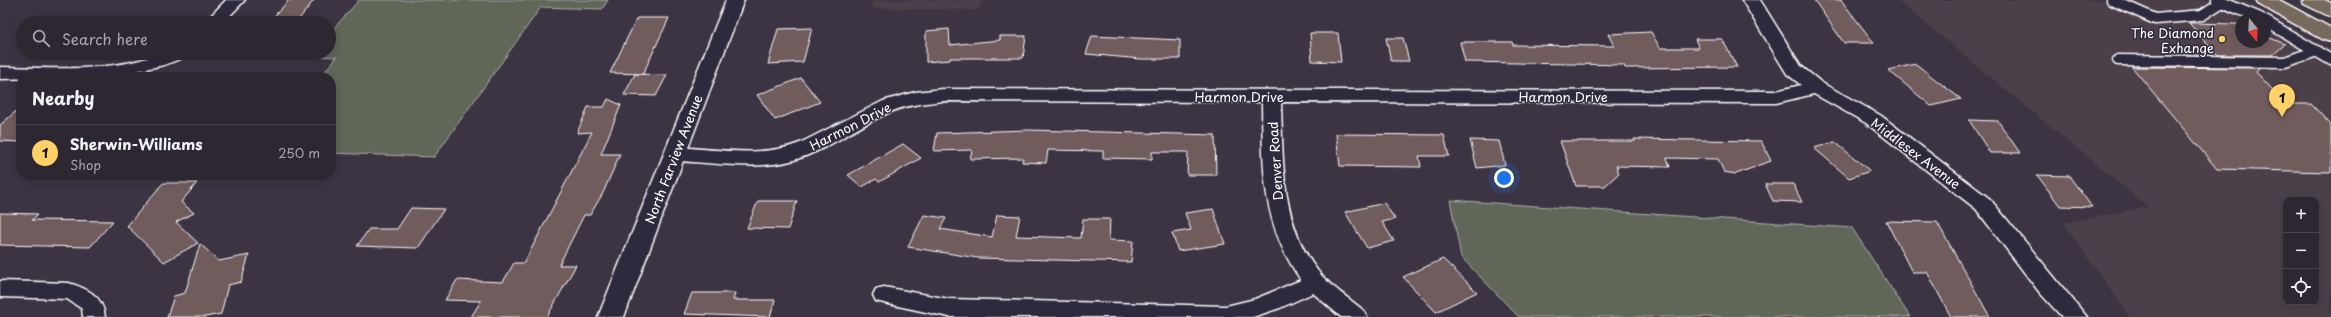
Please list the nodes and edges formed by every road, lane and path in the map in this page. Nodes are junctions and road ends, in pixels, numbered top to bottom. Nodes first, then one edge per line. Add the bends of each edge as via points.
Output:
1 (236, 0) edge
2 (736, 0) edge
3 (1751, 0) edge
4 (2112, 0) edge
5 (2265, 0) edge
6 (2314, 0) edge
7 (2220, 1) edge
8 (2331, 11) edge
9 (2246, 12) edge
10 (220, 16) edge
11 (2271, 24) edge
12 (2331, 36) edge
13 (2317, 51) junction
14 (160, 60) edge
15 (2118, 60) dead end
16 (2331, 60) edge
17 (114, 72) edge
18 (0, 73) edge
19 (16, 73) edge
20 (1815, 87) junction
21 (1271, 96) junction
22 (675, 154) junction
23 (1315, 282) junction
24 (0, 289) edge
25 (884, 295) dead end
26 (94, 317) edge
27 (611, 317) edge
28 (1356, 317) edge
29 (2076, 317) edge

1 - 10 street
2 - 22 street, North Farview Avenue
3 - 20 street, Middlesex Avenue via 1794,70
4 - 7 lane via 2155,19 2202,15
5 - 12 highway
6 - 8 highway
7 - 9 lane
11 - 13 lane
13 - 15 lane via 2285,62
13 - 16 lane
14 - 17 street
18 - 19 street
20 - 21 street, Harmon Drive via 1776,97
20 - 29 street, Middlesex Avenue via 1873,119 1983,204 2048,287
21 - 22 street, Harmon Drive via 943,95 915,98 890,105 807,148 788,155 763,158
21 - 23 street, Denver Road via 1275,197 1282,225 1294,254
22 - 27 street, North Farview Avenue
23 - 25 street via 1288,297 1255,310 1226,315 949,308
23 - 28 street, Denver Road
24 - 26 street via 69,291 83,297 93,306

